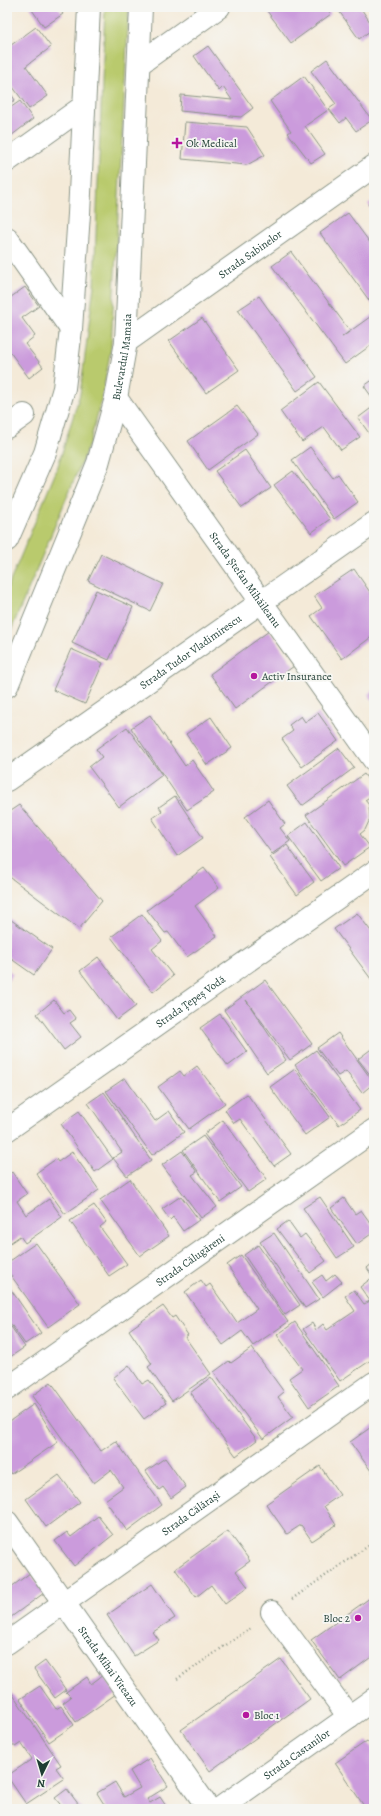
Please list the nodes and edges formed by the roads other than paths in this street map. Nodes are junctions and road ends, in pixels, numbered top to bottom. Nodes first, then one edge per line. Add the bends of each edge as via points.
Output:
1 (89, 7) edge
2 (141, 7) edge
3 (219, 7) edge
4 (139, 64) junction
5 (84, 106) junction
6 (7, 161) edge
7 (374, 166) edge
8 (7, 238) edge
9 (71, 329) junction
10 (126, 342) junction
11 (116, 398) junction
12 (374, 523) edge
13 (7, 540) edge
14 (261, 602) junction
15 (7, 686) edge
16 (374, 760) edge
17 (7, 780) edge
18 (374, 872) edge
19 (7, 1130) edge
20 (374, 1130) edge
21 (374, 1383) edge
22 (7, 1389) edge
23 (7, 1522) edge
24 (64, 1603) junction
25 (272, 1612) dead end
26 (7, 1643) edge
27 (374, 1699) edge
28 (349, 1717) junction
29 (210, 1809) edge
30 (219, 1809) edge

1 - 5 street
2 - 4 street, Bulevardul Mamaia
3 - 4 street
4 - 10 street, Bulevardul Mamaia
5 - 6 street
5 - 9 street
7 - 10 street, Strada Sabinelor
8 - 9 street
9 - 13 street via 64,388 47,446
10 - 11 street, Bulevardul Mamaia
11 - 14 street, Strada Ștefan Mihăileanu
11 - 15 street, Bulevardul Mamaia via 98,464
12 - 14 street, Strada Tudor Vladimirescu
14 - 16 street, Strada Ștefan Mihăileanu
14 - 17 street, Strada Tudor Vladimirescu
18 - 19 street, Strada Țepeș Vodă
20 - 22 street, Strada Călugăreni
21 - 24 street, Strada Călărași
23 - 24 street, Strada Mihai Viteazu
24 - 26 street, Strada Călărași
24 - 29 street, Strada Mihai Viteazu
25 - 28 street
27 - 28 street, Strada Castanilor
28 - 30 street, Strada Castanilor

